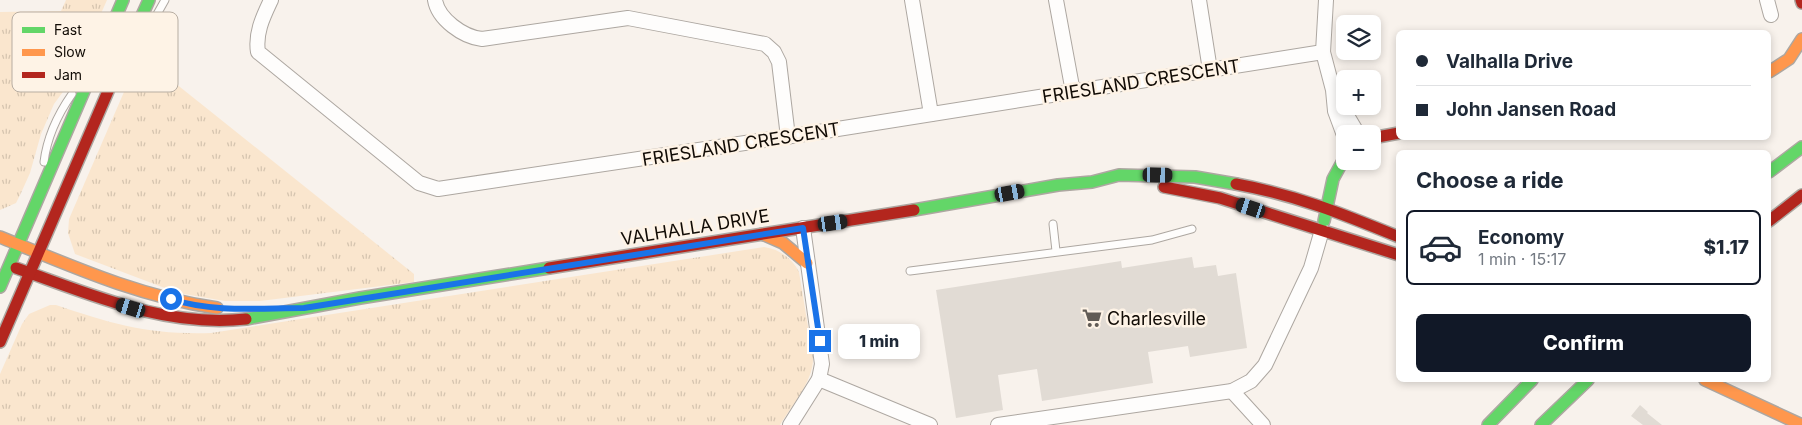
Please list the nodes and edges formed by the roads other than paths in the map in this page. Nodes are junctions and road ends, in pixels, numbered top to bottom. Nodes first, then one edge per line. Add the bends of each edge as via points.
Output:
1 (123, 0) edge
2 (149, 0) edge
3 (165, 0) edge
4 (271, 0) edge
5 (435, 0) edge
6 (912, 0) edge
7 (1056, 0) edge
8 (1199, 0) edge
9 (1326, 0) edge
10 (1767, 0) edge
11 (118, 12) edge
12 (144, 12) edge
13 (158, 12) edge
14 (1771, 15) dead end
15 (1802, 39) edge
16 (1323, 52) junction
17 (1210, 70) junction
18 (1771, 71) edge
19 (1333, 90) junction
20 (82, 92) edge
21 (107, 92) edge
22 (1073, 92) junction
23 (931, 114) junction
24 (1340, 125) edge
25 (1353, 125) edge
26 (1396, 134) edge
27 (1381, 136) edge
28 (788, 137) junction
29 (1802, 148) edge
30 (1338, 170) edge
31 (1771, 171) edge
32 (1092, 182) junction
33 (1802, 195) edge
34 (1326, 207) junction
35 (1802, 209) edge
36 (1771, 219) edge
37 (1053, 224) dead end
38 (803, 228) junction
39 (1192, 229) dead end
40 (1322, 230) junction
41 (1771, 232) edge
42 (762, 234) junction
43 (1396, 236) edge
44 (0, 237) edge
45 (18, 244) junction
46 (1056, 251) junction
47 (39, 252) junction
48 (1396, 254) edge
49 (807, 263) junction
50 (5, 264) edge
51 (910, 271) dead end
52 (30, 273) junction
53 (0, 287) edge
54 (304, 308) junction
55 (0, 342) edge
56 (819, 379) junction
57 (1530, 382) edge
58 (1586, 382) edge
59 (1710, 382) edge
60 (1232, 391) junction
61 (790, 425) edge
62 (930, 425) edge
63 (998, 425) edge
64 (1263, 425) edge
65 (1488, 425) edge
66 (1541, 425) edge
67 (1802, 425) edge

1 - 11 main road
2 - 12 main road
3 - 13 lane
4 - 28 street, FRIESLAND CRESCENT via 256,41 258,52 419,183 429,187 438,189
5 - 28 street via 442,16 473,38 628,18 765,44 779,62
6 - 23 street
7 - 22 street
8 - 17 street
9 - 16 street
10 - 14 street
15 - 18 main road via 1796,53
16 - 17 street, FRIESLAND CRESCENT
16 - 19 street
17 - 22 street, FRIESLAND CRESCENT
19 - 24 street
19 - 25 street
20 - 45 main road
21 - 47 main road
22 - 23 street, FRIESLAND CRESCENT
23 - 28 street, FRIESLAND CRESCENT
26 - 27 main road
29 - 31 main road
30 - 34 main road
32 - 34 main road, VALHALLA DRIVE via 1119,175 1195,177 1278,192
32 - 38 main road, VALHALLA DRIVE
32 - 40 main road, VALHALLA DRIVE via 1190,190
33 - 36 main road
34 - 40 main road
34 - 43 main road, VALHALLA DRIVE
35 - 41 main road
37 - 46 lane
38 - 42 main road, VALHALLA DRIVE
38 - 49 street
39 - 46 lane via 1152,240
40 - 48 main road, VALHALLA DRIVE
40 - 60 street via 1311,268 1265,365 1252,381
42 - 49 main road via 783,243
42 - 54 main road, VALHALLA DRIVE
44 - 45 main road, VALHALLA DRIVE
45 - 47 main road, VALHALLA DRIVE
45 - 50 main road
46 - 51 lane
47 - 52 main road
47 - 54 main road, VALHALLA DRIVE via 116,282 192,306 235,310
49 - 56 street via 821,355
50 - 52 main road, VALHALLA DRIVE
50 - 53 main road
52 - 54 main road, VALHALLA DRIVE via 117,304 171,318 237,320
52 - 55 main road
56 - 61 street
56 - 62 street
57 - 65 main road
58 - 66 main road
59 - 67 main road
60 - 63 street
60 - 64 street

